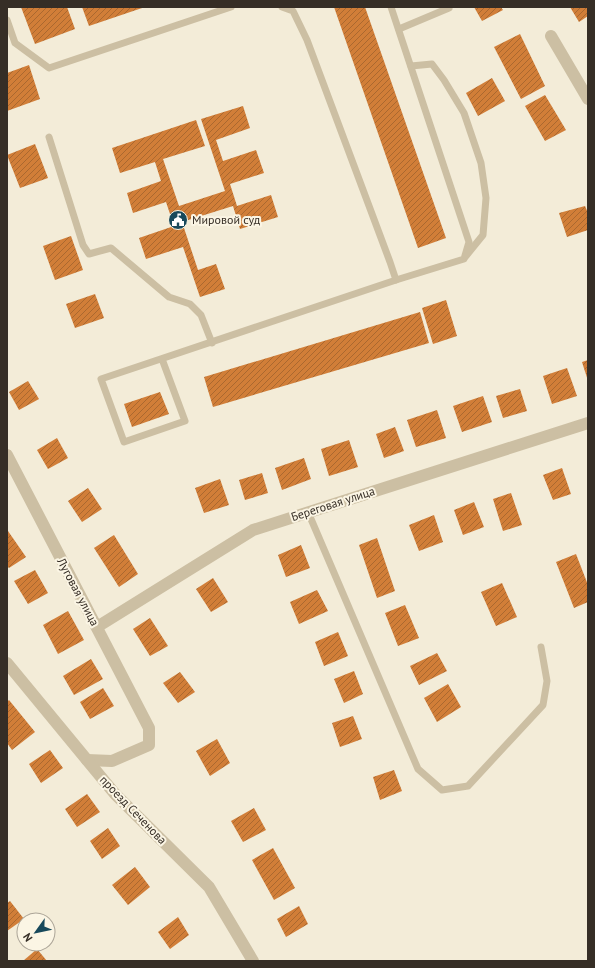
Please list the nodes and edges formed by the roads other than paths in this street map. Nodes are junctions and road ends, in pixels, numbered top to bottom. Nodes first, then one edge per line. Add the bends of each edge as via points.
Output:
1 (231, 7) edge
2 (282, 7) edge
3 (391, 7) edge
4 (449, 8) edge
5 (7, 20) edge
6 (398, 29) junction
7 (551, 36) dead end
8 (411, 66) junction
9 (588, 99) edge
10 (49, 137) dead end
11 (464, 259) junction
12 (396, 280) junction
13 (212, 343) junction
14 (162, 359) junction
15 (588, 423) edge
16 (7, 455) edge
17 (308, 512) junction
18 (97, 627) junction
19 (540, 647) dead end
20 (7, 663) edge
21 (87, 760) junction
22 (253, 961) edge

1 - 5 lane via 49,68 15,43
2 - 12 lane via 292,11 307,40
3 - 6 lane
4 - 6 lane
6 - 8 lane
7 - 9 street
8 - 11 lane via 469,242
8 - 11 lane via 432,64 444,80 464,113 481,163 486,198 483,234
10 - 13 lane via 83,245 89,254 111,248 169,297 190,304 201,315
11 - 12 lane
12 - 13 lane
13 - 14 lane
14 - 14 lane via 101,379 124,442 185,421
15 - 17 street, Береговая улица
16 - 18 street, Луговая улица
17 - 18 street, Береговая улица via 253,530
17 - 19 lane via 418,770 442,790 468,786 543,705 547,681
18 - 21 street, Луговая улица via 149,728 149,745 112,761
20 - 21 street, проезд Сеченова
21 - 22 street, проезд Сеченова via 115,794 209,887

